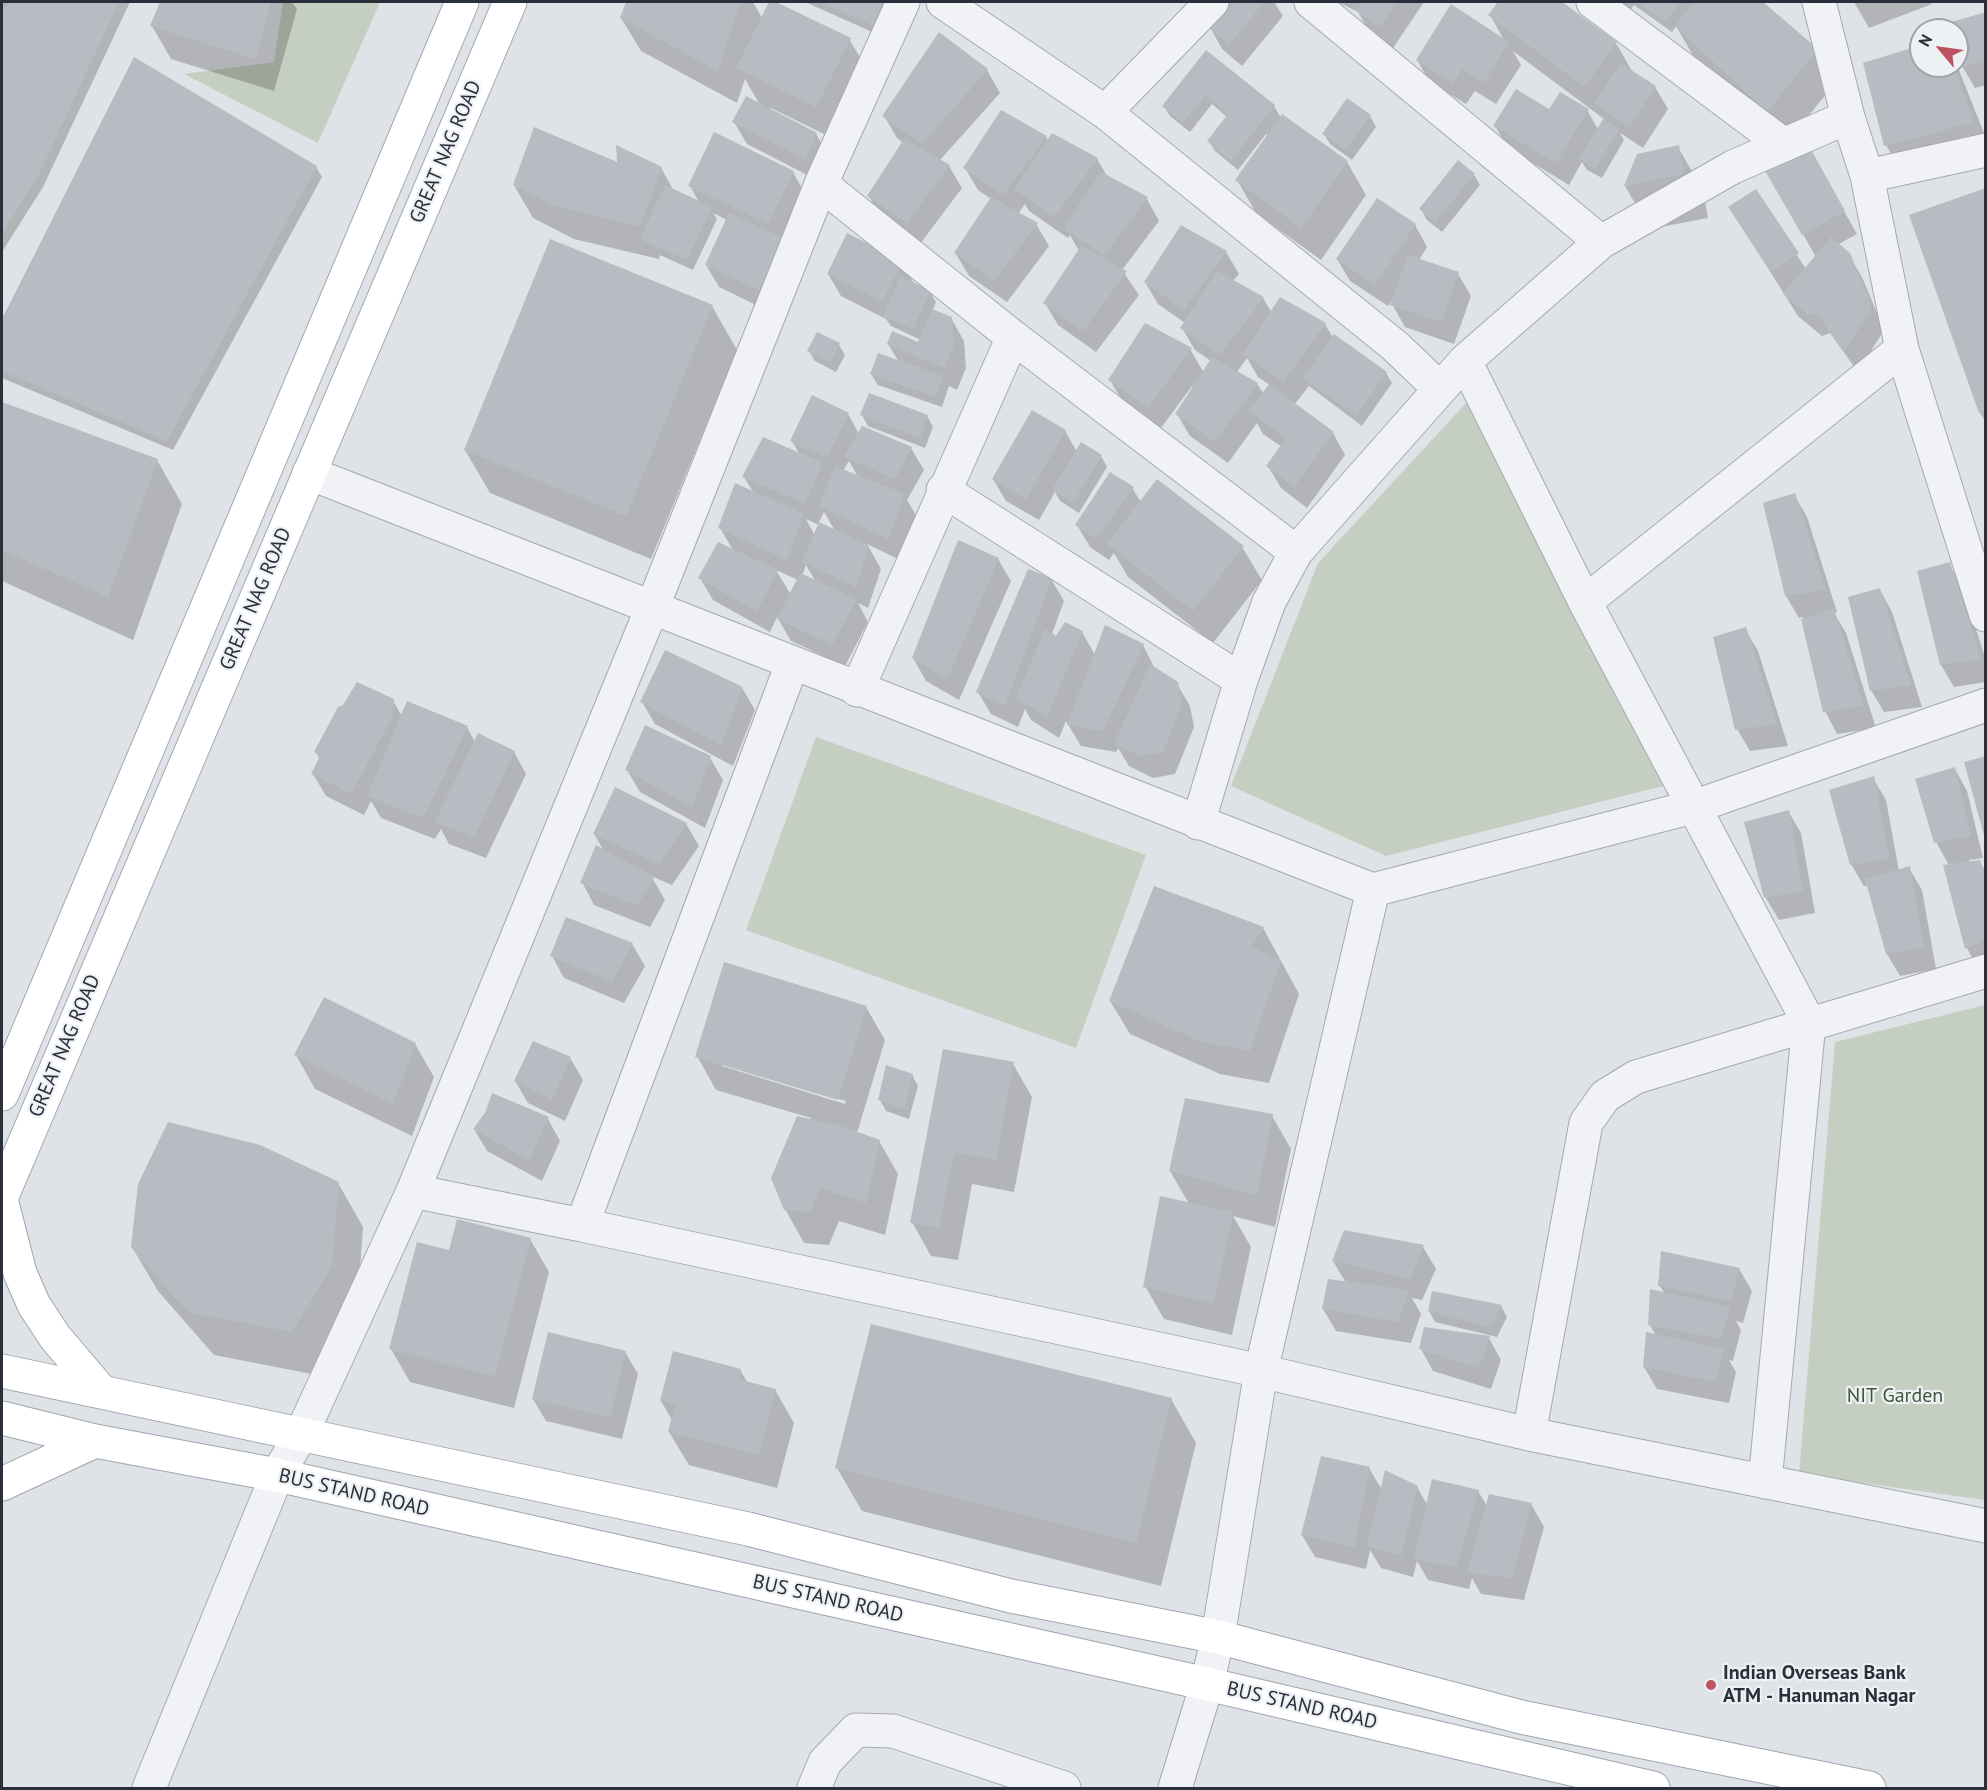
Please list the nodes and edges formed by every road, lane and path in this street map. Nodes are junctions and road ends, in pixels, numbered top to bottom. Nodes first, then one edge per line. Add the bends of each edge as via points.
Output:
1 (462, 2) edge
2 (510, 2) edge
3 (903, 2) edge
4 (942, 2) edge
5 (1212, 2) edge
6 (1311, 2) edge
7 (1593, 2) edge
8 (1819, 2) edge
9 (1105, 112) junction
10 (1848, 117) junction
11 (1784, 145) junction
12 (1986, 150) edge
13 (1868, 176) junction
14 (821, 184) junction
15 (1601, 242) junction
16 (1013, 337) junction
17 (1902, 348) junction
18 (1465, 361) junction
19 (1440, 389) junction
20 (309, 473) junction
21 (943, 490) junction
22 (1296, 552) junction
23 (1586, 602) junction
24 (652, 608) junction
25 (1986, 615) edge
26 (792, 664) junction
27 (1241, 680) junction
28 (857, 690) junction
29 (1986, 705) edge
30 (1696, 806) junction
31 (1198, 824) junction
32 (1373, 890) junction
33 (1986, 971) edge
34 (1809, 1023) junction
35 (2, 1094) edge
36 (413, 1191) junction
37 (2, 1196) edge
38 (2, 1203) edge
39 (582, 1226) junction
40 (2, 1371) edge
41 (1261, 1371) junction
42 (100, 1390) junction
43 (2, 1418) edge
44 (1529, 1434) junction
45 (301, 1435) junction
46 (95, 1441) junction
47 (277, 1475) junction
48 (1765, 1482) junction
49 (2, 1484) edge
50 (1986, 1526) edge
51 (1218, 1637) junction
52 (1208, 1683) junction
53 (149, 1788) edge
54 (814, 1788) edge
55 (1064, 1788) edge
56 (1175, 1788) edge
57 (1653, 1788) edge
58 (1869, 1788) edge

1 - 35 main road, GREAT NAG ROAD
2 - 20 main road, GREAT NAG ROAD
3 - 14 street
4 - 9 street
5 - 9 street
6 - 15 street
7 - 11 street
8 - 10 street
9 - 19 street via 1395,346
10 - 11 street
10 - 13 street
11 - 15 street via 1734,167
12 - 13 street
13 - 17 street
14 - 16 street
14 - 24 street
15 - 18 street
16 - 21 street
16 - 22 street
17 - 23 street
17 - 25 street
18 - 19 street
18 - 23 street
19 - 22 street
20 - 24 street
20 - 37 main road, GREAT NAG ROAD
21 - 27 street
21 - 28 street
22 - 27 street via 1269,602
23 - 30 street
24 - 26 street
24 - 36 street
26 - 28 street
26 - 39 street
27 - 31 street
28 - 31 street
29 - 30 street
30 - 32 street
30 - 34 street
31 - 32 street
32 - 41 street
33 - 34 street
34 - 44 street via 1635,1077 1605,1096 1586,1123
34 - 48 street
36 - 39 street
36 - 45 street
38 - 42 main road via 20,1273 34,1305 55,1337
39 - 41 street
40 - 42 main road
41 - 44 street
41 - 51 street
42 - 45 main road
43 - 46 main road, BUS STAND ROAD
44 - 48 street
45 - 47 street
45 - 51 main road via 748,1529 1011,1596
46 - 47 main road, BUS STAND ROAD
46 - 49 main road
47 - 52 main road, BUS STAND ROAD
47 - 53 street
48 - 50 street
51 - 52 street
51 - 58 main road via 1521,1717
52 - 56 street
52 - 57 main road, BUS STAND ROAD
54 - 55 street via 825,1762 856,1730 893,1731

